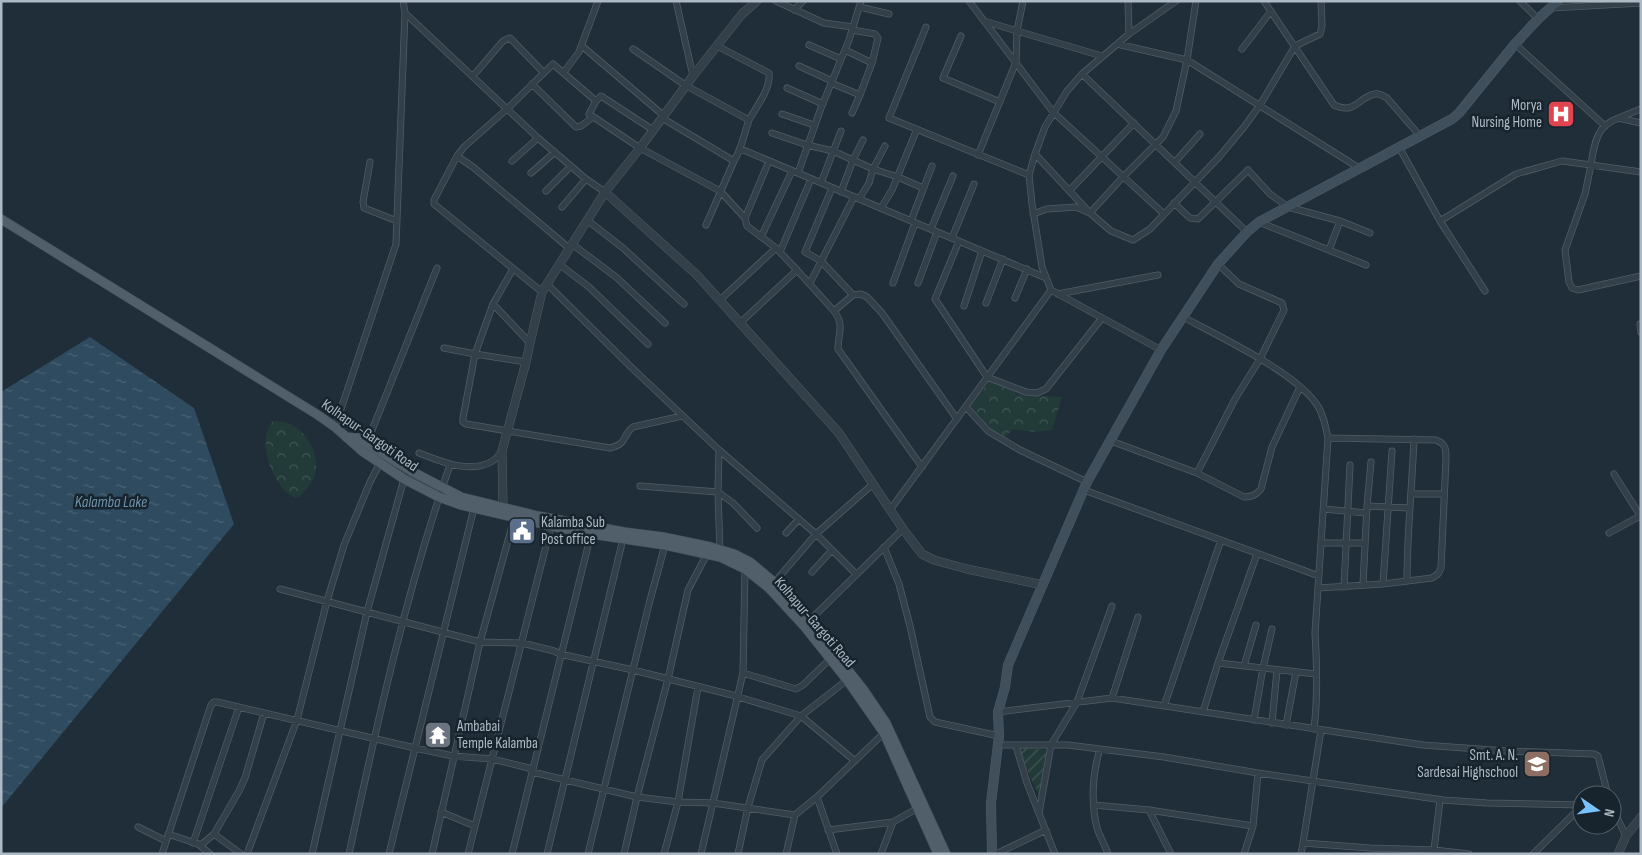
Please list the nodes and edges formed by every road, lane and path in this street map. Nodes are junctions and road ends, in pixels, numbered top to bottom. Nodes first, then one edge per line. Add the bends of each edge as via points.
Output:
1 (403, 1) edge
2 (604, 1) edge
3 (676, 1) edge
4 (757, 1) edge
5 (776, 1) edge
6 (803, 1) edge
7 (969, 1) edge
8 (1023, 1) edge
9 (1128, 1) edge
10 (1196, 1) edge
11 (1264, 1) edge
12 (1321, 1) edge
13 (1520, 1) edge
14 (597, 2) edge
15 (1173, 2) edge
16 (1641, 3) edge
17 (861, 4) edge
18 (1555, 5) edge
19 (794, 10) junction
20 (1271, 11) junction
21 (405, 13) junction
22 (889, 14) dead end
23 (1538, 19) junction
24 (984, 21) junction
25 (926, 28) dead end
26 (853, 29) junction
27 (1017, 31) junction
28 (1129, 34) junction
29 (962, 36) dead end
30 (1117, 44) junction
31 (1515, 44) junction
32 (582, 46) junction
33 (717, 46) junction
34 (808, 46) dead end
35 (1295, 46) junction
36 (633, 49) dead end
37 (1242, 49) dead end
38 (845, 50) junction
39 (1102, 56) junction
40 (841, 59) junction
41 (1187, 60) junction
42 (1016, 62) junction
43 (872, 63) junction
44 (799, 66) dead end
45 (564, 72) junction
46 (544, 73) junction
47 (1082, 74) junction
48 (472, 76) junction
49 (693, 76) junction
50 (832, 82) junction
51 (532, 84) junction
52 (685, 85) junction
53 (787, 88) dead end
54 (860, 94) junction
55 (596, 101) junction
56 (1000, 102) junction
57 (823, 104) junction
58 (1260, 105) junction
59 (1641, 108) edge
60 (507, 109) junction
61 (1053, 112) junction
62 (852, 113) dead end
63 (782, 114) dead end
64 (663, 116) junction
65 (593, 117) junction
66 (1618, 118) junction
67 (749, 120) junction
68 (1134, 123) junction
69 (1641, 123) edge
70 (1604, 125) junction
71 (814, 126) junction
72 (917, 129) junction
73 (653, 130) junction
74 (841, 131) dead end
75 (772, 133) dead end
76 (1200, 134) dead end
77 (1420, 136) junction
78 (538, 138) junction
79 (863, 140) dead end
80 (1156, 144) junction
81 (807, 145) junction
82 (885, 146) dead end
83 (1399, 147) junction
84 (640, 148) junction
85 (741, 149) junction
86 (833, 151) junction
87 (555, 152) junction
88 (1035, 154) junction
89 (978, 155) junction
90 (457, 156) junction
91 (1102, 157) junction
92 (853, 160) junction
93 (512, 161) dead end
94 (734, 161) junction
95 (769, 161) junction
96 (370, 162) dead end
97 (1175, 162) junction
98 (1591, 165) junction
99 (571, 166) junction
100 (932, 166) dead end
101 (1359, 168) junction
102 (873, 169) junction
103 (795, 172) junction
104 (1641, 172) edge
105 (530, 174) dead end
106 (1029, 175) junction
107 (953, 176) dead end
108 (898, 177) junction
109 (1123, 177) junction
110 (586, 179) junction
111 (811, 179) junction
112 (1195, 182) junction
113 (821, 183) junction
114 (974, 184) dead end
115 (832, 188) junction
116 (923, 188) junction
117 (720, 191) junction
118 (1069, 191) junction
119 (546, 192) dead end
120 (605, 192) junction
121 (841, 192) junction
122 (857, 198) junction
123 (1216, 202) junction
124 (1174, 203) junction
125 (562, 207) dead end
126 (1288, 207) junction
127 (881, 208) junction
128 (1090, 213) junction
129 (1033, 214) junction
130 (1164, 214) junction
131 (745, 218) junction
132 (1, 219) edge
133 (587, 220) junction
134 (397, 221) junction
135 (1340, 221) junction
136 (913, 222) junction
137 (1258, 222) junction
138 (1440, 222) junction
139 (706, 225) dead end
140 (934, 231) junction
141 (1247, 232) junction
142 (1370, 233) dead end
143 (761, 236) junction
144 (952, 238) junction
145 (959, 241) junction
146 (570, 246) junction
147 (778, 250) junction
148 (1329, 250) junction
149 (982, 251) junction
150 (1002, 260) junction
151 (822, 261) junction
152 (559, 264) junction
153 (1218, 264) junction
154 (1366, 265) dead end
155 (437, 268) dead end
156 (513, 269) junction
157 (1026, 269) junction
158 (798, 270) junction
159 (1158, 275) dead end
160 (1641, 276) edge
161 (1046, 278) junction
162 (810, 283) junction
163 (892, 283) dead end
164 (918, 283) dead end
165 (547, 284) junction
166 (1051, 290) junction
167 (1484, 290) dead end
168 (542, 292) junction
169 (1058, 294) junction
170 (853, 295) junction
171 (1015, 298) dead end
172 (720, 300) junction
173 (986, 303) dead end
174 (492, 304) junction
175 (684, 304) dead end
176 (964, 306) dead end
177 (834, 311) junction
178 (1183, 317) junction
179 (1102, 318) junction
180 (740, 322) junction
181 (665, 323) dead end
182 (1640, 324) dead end
183 (1641, 332) edge
184 (530, 343) junction
185 (648, 344) dead end
186 (444, 348) dead end
187 (1161, 350) junction
188 (475, 354) junction
189 (1260, 359) junction
190 (526, 362) junction
191 (987, 377) junction
192 (1300, 387) junction
193 (966, 407) junction
194 (682, 416) junction
195 (957, 419) junction
196 (335, 427) junction
197 (507, 432) junction
198 (1328, 438) junction
199 (1414, 439) junction
200 (1111, 441) junction
201 (365, 447) junction
202 (719, 450) junction
203 (502, 451) junction
204 (1392, 451) dead end
205 (419, 453) dead end
206 (1371, 462) dead end
207 (380, 463) junction
208 (450, 465) junction
209 (1350, 465) dead end
210 (922, 467) junction
211 (1197, 473) junction
212 (1614, 474) dead end
213 (404, 479) junction
214 (873, 484) junction
215 (640, 486) dead end
216 (1086, 486) junction
217 (718, 492) junction
218 (440, 493) junction
219 (1412, 494) junction
220 (1444, 494) junction
221 (1367, 506) junction
222 (1388, 507) junction
223 (474, 508) junction
224 (502, 508) junction
225 (1410, 508) junction
226 (1324, 509) junction
227 (890, 510) junction
228 (1348, 511) junction
229 (1366, 514) junction
230 (1640, 516) edge
231 (514, 519) junction
232 (799, 519) junction
233 (551, 526) junction
234 (757, 528) dead end
235 (903, 530) junction
236 (786, 533) dead end
237 (591, 534) junction
238 (816, 534) junction
239 (1609, 534) dead end
240 (623, 539) junction
241 (1221, 540) junction
242 (1346, 543) junction
243 (1365, 543) junction
244 (1321, 544) junction
245 (665, 545) junction
246 (884, 547) junction
247 (832, 550) junction
248 (720, 553) junction
249 (707, 554) junction
250 (1258, 554) junction
251 (745, 569) junction
252 (812, 572) dead end
253 (856, 574) junction
254 (1319, 576) junction
255 (1407, 581) junction
256 (1383, 584) junction
257 (772, 585) junction
258 (1043, 585) junction
259 (1363, 585) junction
260 (1344, 587) junction
261 (1318, 588) junction
262 (280, 589) dead end
263 (326, 601) junction
264 (1112, 606) dead end
265 (367, 612) junction
266 (1138, 617) dead end
267 (402, 621) junction
268 (806, 624) junction
269 (1256, 625) dead end
270 (1272, 629) dead end
271 (443, 632) junction
272 (480, 642) junction
273 (522, 643) junction
274 (560, 654) junction
275 (830, 659) junction
276 (594, 662) junction
277 (1218, 663) junction
278 (1244, 666) junction
279 (1262, 668) junction
280 (633, 670) junction
281 (1277, 670) junction
282 (1296, 672) junction
283 (743, 673) junction
284 (1316, 674) junction
285 (668, 678) junction
286 (847, 680) junction
287 (698, 686) junction
288 (738, 696) junction
289 (1112, 698) junction
290 (1077, 702) junction
291 (1164, 706) junction
292 (238, 707) junction
293 (998, 712) junction
294 (1203, 712) junction
295 (264, 713) junction
296 (801, 716) junction
297 (297, 720) junction
298 (1254, 720) junction
299 (1272, 723) junction
300 (1286, 725) junction
301 (1314, 729) junction
302 (1321, 730) junction
303 (340, 732) junction
304 (884, 733) junction
305 (375, 739) junction
306 (998, 740) junction
307 (1051, 745) junction
308 (1016, 746) junction
309 (415, 748) junction
310 (1100, 749) junction
311 (453, 756) junction
312 (492, 759) junction
313 (855, 761) junction
314 (532, 772) junction
315 (1258, 773) junction
316 (565, 779) junction
317 (1313, 782) junction
318 (1605, 785) edge
319 (604, 789) junction
320 (637, 797) junction
321 (817, 797) junction
322 (1440, 800) junction
323 (678, 802) junction
324 (713, 803) junction
325 (1094, 805) junction
326 (1572, 805) edge
327 (748, 807) junction
328 (918, 808) junction
329 (1149, 810) junction
330 (441, 812) junction
331 (1039, 813) junction
332 (795, 815) junction
333 (1572, 815) edge
334 (1641, 817) edge
335 (893, 822) junction
336 (475, 826) junction
337 (1253, 826) junction
338 (138, 827) dead end
339 (1622, 828) edge
340 (828, 830) junction
341 (1046, 830) junction
342 (168, 834) junction
343 (214, 834) junction
344 (1626, 836) junction
345 (166, 841) junction
346 (1304, 843) junction
347 (196, 844) junction
348 (1434, 850) junction
349 (1370, 851) edge
350 (249, 853) edge
351 (162, 854) edge
352 (210, 854) edge
353 (241, 854) edge
354 (312, 854) edge
355 (349, 854) edge
356 (389, 854) edge
357 (432, 854) edge
358 (468, 854) edge
359 (512, 854) edge
360 (547, 854) edge
361 (588, 854) edge
362 (624, 854) edge
363 (664, 854) edge
364 (702, 854) edge
365 (738, 854) edge
366 (786, 854) edge
367 (836, 854) edge
368 (881, 854) edge
369 (938, 854) edge
370 (946, 854) edge
371 (994, 854) edge
372 (1055, 854) edge
373 (1108, 854) edge
374 (1171, 854) edge
375 (1244, 854) edge
376 (1300, 854) edge
377 (1469, 854) edge
378 (1533, 854) edge
379 (1618, 854) edge

1 - 21 street
2 - 14 street
3 - 49 street
4 - 33 street via 742,14
5 - 19 street
6 - 19 street
7 - 24 street
8 - 27 street
9 - 28 street
10 - 41 street
11 - 20 street
12 - 35 street via 1320,34
13 - 23 street
14 - 32 street
15 - 28 street
16 - 18 street
17 - 22 street
17 - 26 street
18 - 23 main road
19 - 26 street via 824,23
20 - 35 street
20 - 37 street
21 - 48 street
21 - 134 street
23 - 31 main road
24 - 27 street
24 - 42 street
25 - 72 street via 889,118
26 - 38 street
26 - 43 street via 875,34 878,38
27 - 39 street
27 - 42 street
28 - 30 street
29 - 56 street via 943,78
30 - 39 street
30 - 41 street
31 - 70 street
31 - 77 main road via 1459,113
32 - 45 street
32 - 64 street
33 - 49 street
33 - 67 street via 768,72 770,80
34 - 40 street
35 - 58 street
35 - 77 street via 1334,106 1350,108 1379,94 1387,98
36 - 52 street
38 - 40 street
38 - 43 street
39 - 47 street
40 - 50 street
41 - 58 street
41 - 80 street via 1176,111 1163,138
42 - 56 street
42 - 61 street
43 - 54 street
44 - 50 street
45 - 46 street via 553,64
45 - 55 street
46 - 48 street via 510,38 503,41
46 - 51 street
47 - 61 street
47 - 68 street
48 - 60 street
49 - 52 street
50 - 54 street
50 - 57 street
51 - 60 street
51 - 65 street via 576,127
52 - 64 street
52 - 67 street
53 - 57 street
54 - 62 street
55 - 65 street via 589,114
55 - 73 street via 601,96
56 - 89 street
57 - 71 street
58 - 101 street
58 - 112 street
59 - 66 street
60 - 78 street
60 - 90 street
61 - 88 street
61 - 91 street
63 - 71 street
64 - 73 street
64 - 94 street
65 - 84 street
66 - 69 street
66 - 70 street
67 - 85 street
68 - 80 street
68 - 91 street
70 - 98 street via 1596,139
71 - 81 street
72 - 89 street
72 - 108 street
73 - 84 street
74 - 86 street
75 - 81 street
76 - 97 street
77 - 83 main road
78 - 87 street
78 - 93 street
79 - 92 street
80 - 97 street
80 - 109 street
81 - 86 street
81 - 103 street
82 - 102 street
83 - 101 main road
83 - 138 street
84 - 117 street
84 - 120 street
85 - 94 street
85 - 95 street
86 - 92 street
86 - 113 street
87 - 99 street
87 - 105 street
88 - 106 street
88 - 118 street
89 - 106 street
90 - 146 street
90 - 156 street via 434,204
91 - 109 street
91 - 118 street
92 - 102 street
92 - 121 street
94 - 117 street
95 - 103 street
95 - 131 street
96 - 134 street via 364,208
97 - 112 street
98 - 104 street
98 - 138 street via 1562,161 1516,174
98 - 160 street via 1585,194 1565,250 1569,282 1578,290
99 - 110 street
99 - 119 street
100 - 116 street
101 - 126 main road
102 - 108 street
102 - 122 street via 869,184
103 - 111 street
103 - 143 street
106 - 129 street
107 - 140 street
108 - 116 street
108 - 127 street
109 - 128 street
109 - 130 street
110 - 120 street
110 - 125 street
111 - 113 street
111 - 147 street
112 - 123 street
112 - 124 street
113 - 115 street
114 - 144 street
115 - 121 street
115 - 151 street via 805,252
116 - 136 street
117 - 131 street
117 - 139 street
118 - 128 street
120 - 133 street
120 - 172 street
121 - 122 street
122 - 127 street
122 - 151 street
123 - 124 street via 1198,219 1190,218
123 - 126 street via 1248,170 1270,194
123 - 141 street
124 - 130 street
126 - 135 street
126 - 137 main road
127 - 136 street
128 - 129 street via 1076,207 1048,209
128 - 130 street via 1111,231 1132,240 1150,229
129 - 161 street
131 - 143 street via 747,226
132 - 196 main road, Kolhapur-Gargoti Road
133 - 146 street
133 - 175 street via 624,248
134 - 196 street via 396,244
135 - 142 street
135 - 148 street
136 - 140 street
136 - 163 street
137 - 141 main road
137 - 148 street
138 - 167 street
140 - 144 street
140 - 164 street
141 - 153 main road
143 - 147 street
144 - 145 street
145 - 149 street
145 - 191 street via 935,299
146 - 152 street
146 - 181 street via 616,277
147 - 158 street
147 - 172 street
148 - 154 street
149 - 150 street
149 - 176 street
150 - 157 street
150 - 173 street
151 - 162 street
151 - 170 street
152 - 165 street
152 - 185 street via 589,287
153 - 178 main road
153 - 189 street via 1239,284 1282,303 1284,310
155 - 201 street
156 - 168 street
156 - 174 street
157 - 161 street
157 - 171 street
158 - 162 street
158 - 180 street
159 - 169 street
161 - 166 street
162 - 177 street
165 - 168 street
165 - 194 street
166 - 169 street
166 - 191 street
168 - 184 street
169 - 179 street
170 - 177 street
170 - 195 street via 867,296
172 - 180 street
174 - 184 street
174 - 188 street
177 - 210 street via 841,327 838,349
178 - 187 main road
178 - 189 street
179 - 187 street
179 - 191 street via 1046,390 1026,392
180 - 214 street via 839,433
182 - 183 street
184 - 190 street
186 - 188 street
187 - 200 main road
188 - 190 street
188 - 197 street via 463,422
189 - 192 street
189 - 211 street via 1235,399
190 - 197 street
191 - 193 street
192 - 198 street via 1320,409
192 - 211 street via 1272,447 1257,494 1244,497
193 - 195 street
193 - 216 street via 988,431
194 - 197 street via 633,427 619,446 610,448
194 - 202 street
195 - 210 street
196 - 201 main road, Kolhapur-Gargoti Road via 346,436 358,438
197 - 203 street
198 - 199 street
198 - 226 street
199 - 219 street
199 - 220 street via 1436,440 1446,447
200 - 211 street
200 - 216 main road
201 - 207 main road, Kolhapur-Gargoti Road
201 - 218 main road
202 - 217 street
202 - 232 street
203 - 208 street via 492,462 480,466
203 - 224 street
204 - 222 street
205 - 208 street
206 - 221 street
207 - 213 main road, Kolhapur-Gargoti Road
207 - 263 street via 344,545
208 - 218 street
209 - 228 street
210 - 227 street
212 - 230 street
213 - 218 main road, Kolhapur-Gargoti Road
213 - 265 street
214 - 227 street
214 - 238 street
215 - 217 street
216 - 241 street
216 - 258 main road
217 - 234 street
217 - 248 street
218 - 223 main road, Kolhapur-Gargoti Road
218 - 224 main road
218 - 267 street
219 - 220 street
219 - 225 street
220 - 255 street via 1441,568 1432,578
221 - 222 street
221 - 229 street
222 - 225 street
222 - 256 street
223 - 231 main road, Kolhapur-Gargoti Road
223 - 271 street
224 - 248 main road via 663,537
225 - 255 street
226 - 228 street
226 - 244 street
227 - 235 street
228 - 229 street
228 - 242 street
229 - 243 street
230 - 239 street
231 - 233 main road, Kolhapur-Gargoti Road
231 - 272 street
232 - 236 street
232 - 238 street
233 - 237 main road, Kolhapur-Gargoti Road
233 - 273 street
235 - 246 street
235 - 258 street via 922,554 934,560
237 - 240 main road, Kolhapur-Gargoti Road
237 - 274 street
238 - 247 street
238 - 257 street
240 - 245 main road, Kolhapur-Gargoti Road
240 - 276 street
241 - 250 street
241 - 291 street
242 - 243 street
242 - 244 street
242 - 260 street
243 - 259 street
244 - 254 street
245 - 249 main road, Kolhapur-Gargoti Road
245 - 280 street
246 - 253 street
246 - 306 street via 899,584 930,717 935,722
247 - 252 street
247 - 253 street
248 - 249 main road, Kolhapur-Gargoti Road
248 - 251 main road, Kolhapur-Gargoti Road
248 - 257 main road via 750,562
249 - 285 street via 688,590
250 - 254 street
250 - 277 street
251 - 257 main road, Kolhapur-Gargoti Road
251 - 283 street
253 - 268 street
254 - 261 street
255 - 256 street
256 - 259 street
257 - 268 main road
258 - 293 main road via 1008,666
259 - 260 street
260 - 261 street
261 - 284 street
262 - 263 street
263 - 265 street
263 - 297 street
264 - 290 street
265 - 267 street
265 - 303 street
266 - 289 street
267 - 271 street
267 - 305 street
268 - 275 main road, Kolhapur-Gargoti Road
268 - 370 main road via 863,689 886,723
269 - 278 street
270 - 279 street
271 - 272 street
271 - 309 street
272 - 273 street
272 - 311 street
273 - 274 street
273 - 312 street
274 - 276 street
274 - 314 street
275 - 283 street via 796,689
275 - 286 main road, Kolhapur-Gargoti Road
276 - 280 street
276 - 316 street
277 - 278 street
277 - 294 street
278 - 279 street
279 - 281 street
279 - 298 street
280 - 285 street
280 - 319 street
281 - 282 street
281 - 299 street
282 - 284 street
282 - 300 street
283 - 288 street
284 - 301 street
285 - 287 street
285 - 320 street
286 - 296 street
286 - 304 main road, Kolhapur-Gargoti Road
287 - 288 street
287 - 323 street
288 - 296 street
288 - 324 street
289 - 290 street
289 - 291 street
290 - 293 street
290 - 307 street
291 - 294 street
292 - 295 street
292 - 342 street via 217,702 211,705
292 - 347 street
293 - 306 main road
294 - 298 street
295 - 297 street
295 - 343 street via 245,778
296 - 313 street
296 - 327 street via 762,760
297 - 303 street
297 - 350 street
298 - 299 street
299 - 300 street
300 - 301 street
301 - 302 street
302 - 317 street
302 - 318 street via 1423,745 1594,754 1598,756
303 - 305 street
303 - 354 street
304 - 313 street
304 - 328 main road, Kolhapur-Gargoti Road
305 - 309 street
305 - 355 street
306 - 308 street
306 - 371 main road via 991,803
307 - 308 street
307 - 310 street
307 - 331 street
308 - 331 street
309 - 311 street
309 - 356 street
310 - 315 street
310 - 325 street via 1096,762
311 - 312 street
311 - 330 street
312 - 314 street via 528,768
312 - 336 street
313 - 321 street
314 - 316 street
314 - 359 street
315 - 317 street
315 - 337 street
316 - 319 street
316 - 360 street
317 - 322 street
317 - 346 street
319 - 320 street
319 - 361 street
320 - 323 street
320 - 362 street
321 - 332 street
321 - 340 street
322 - 326 street
322 - 348 street
323 - 324 street
323 - 363 street
324 - 327 street
324 - 364 street
325 - 329 street
325 - 373 street via 1098,829
327 - 332 street
327 - 365 street
328 - 335 street
328 - 369 main road, Kolhapur-Gargoti Road
329 - 337 street
329 - 374 street
330 - 336 street
330 - 357 street
331 - 341 street
332 - 366 street
333 - 378 street
334 - 344 street
335 - 340 street
335 - 368 street
336 - 358 street
337 - 375 street
338 - 345 street
339 - 344 street
340 - 367 street
341 - 371 street
341 - 372 street
342 - 345 street
342 - 347 street
343 - 347 street via 202,844
343 - 353 street
344 - 379 street
345 - 351 street
346 - 349 street
346 - 376 street
347 - 352 street
348 - 349 street
348 - 377 street

